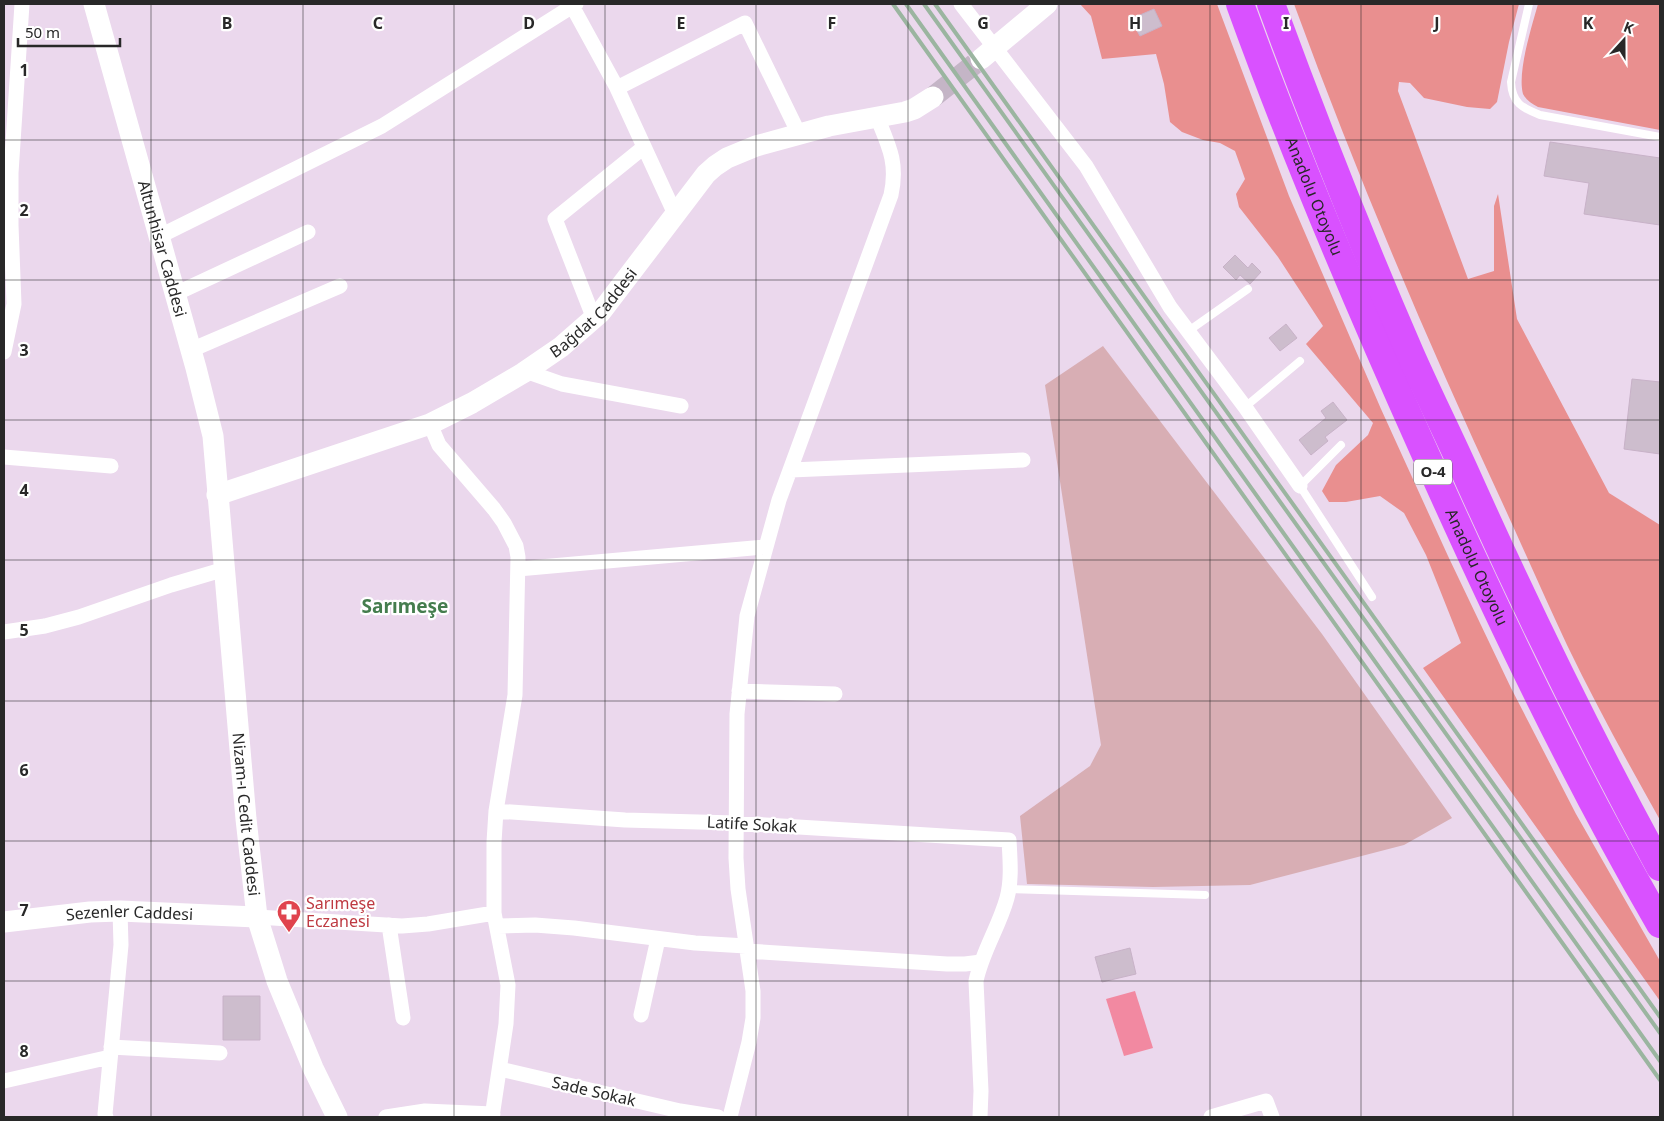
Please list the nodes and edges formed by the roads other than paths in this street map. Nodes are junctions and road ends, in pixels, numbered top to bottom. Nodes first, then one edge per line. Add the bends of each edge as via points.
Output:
1 (22, 4) edge
2 (94, 4) edge
3 (962, 4) edge
4 (1047, 4) edge
5 (1240, 4) edge
6 (1271, 4) edge
7 (1529, 4) edge
8 (573, 5) edge
9 (988, 53) junction
10 (617, 88) junction
11 (933, 97) tunnel mouth
12 (878, 117) junction
13 (798, 134) junction
14 (1660, 137) edge
15 (644, 147) junction
16 (675, 214) junction
17 (308, 232) dead end
18 (160, 236) junction
19 (340, 286) dead end
20 (1248, 289) dead end
21 (175, 294) junction
22 (594, 319) junction
23 (1188, 332) junction
24 (191, 350) junction
25 (4, 352) edge
26 (1300, 361) dead end
27 (525, 371) junction
28 (682, 406) dead end
29 (1245, 407) junction
30 (430, 424) junction
31 (1341, 445) dead end
32 (4, 457) edge
33 (1024, 460) dead end
34 (111, 466) dead end
35 (791, 470) junction
36 (1300, 486) junction
37 (217, 495) junction
38 (765, 547) junction
39 (225, 569) junction
40 (518, 569) junction
41 (1372, 597) dead end
42 (4, 632) edge
43 (739, 691) junction
44 (835, 694) dead end
45 (496, 811) junction
46 (735, 822) junction
47 (1660, 867) edge
48 (1009, 889) junction
49 (1205, 895) dead end
50 (120, 911) junction
51 (257, 917) junction
52 (496, 919) junction
53 (4, 922) edge
54 (1660, 924) edge
55 (389, 925) junction
56 (658, 939) junction
57 (747, 948) junction
58 (981, 962) junction
59 (641, 1015) dead end
60 (403, 1018) dead end
61 (111, 1052) junction
62 (220, 1053) dead end
63 (500, 1069) junction
64 (4, 1081) edge
65 (104, 1116) edge
66 (492, 1116) edge
67 (337, 1117) edge
68 (386, 1117) edge
69 (718, 1117) edge
70 (730, 1117) edge
71 (980, 1117) edge
72 (1212, 1117) edge
73 (1272, 1117) edge

1 - 25 street via 11,173 14,304
2 - 18 street, Altunhisar Caddesi
3 - 9 street
4 - 9 street
5 - 54 highway, Anadolu Otoyolu / O-4 via 1327,229 1465,543 1507,635 1573,764
6 - 47 highway, Anadolu Otoyolu / O-4 via 1329,156 1411,354 1542,638
7 - 14 lane via 1511,82 1518,103 1540,115
8 - 10 street
8 - 18 street via 382,126
9 - 23 street via 1086,166
10 - 13 street via 745,23
10 - 15 street
11 - 12 street, Bağdat Caddesi via 914,109
12 - 13 street, Bağdat Caddesi
12 - 35 street via 894,162 891,196
13 - 16 street, Bağdat Caddesi via 743,150 715,166
15 - 16 street
15 - 22 street via 555,219
16 - 22 street, Bağdat Caddesi
17 - 21 street
18 - 21 street, Altunhisar Caddesi
19 - 24 street
20 - 23 lane
21 - 24 street, Altunhisar Caddesi
22 - 27 street, Bağdat Caddesi
23 - 29 street
24 - 37 street, Altunhisar Caddesi via 213,436
26 - 29 lane
27 - 28 street via 562,384
27 - 30 street, Bağdat Caddesi
29 - 36 street
30 - 37 street, Bağdat Caddesi
30 - 40 street via 439,445 504,523 516,546
31 - 36 lane
32 - 34 street
33 - 35 street
35 - 38 street
36 - 41 lane
37 - 39 street, Nizam-ı Cedit Caddesi
38 - 40 street
38 - 43 street via 747,616
39 - 42 street via 79,617
39 - 51 street, Nizam-ı Cedit Caddesi
40 - 45 street via 514,695
43 - 44 street
43 - 46 street
45 - 46 street, Latife Sokak via 625,820
45 - 52 street via 493,870
46 - 48 street, Latife Sokak via 1009,840
46 - 57 street via 738,889
48 - 49 lane
48 - 58 street
50 - 51 street, Sezenler Caddesi
50 - 53 street, Sezenler Caddesi
50 - 61 street via 121,945
51 - 55 street
51 - 67 street, Nizam-ı Cedit Caddesi via 276,981
52 - 55 street
52 - 56 street
52 - 63 street via 508,985
55 - 60 street
56 - 57 street
56 - 59 street
57 - 58 street via 948,964
57 - 70 street via 753,991 752,1029
58 - 71 street via 976,982
61 - 62 street
61 - 64 street
61 - 65 street
63 - 66 street
63 - 69 street, Sade Sokak
66 - 68 street via 425,1111
72 - 73 street via 1266,1101

